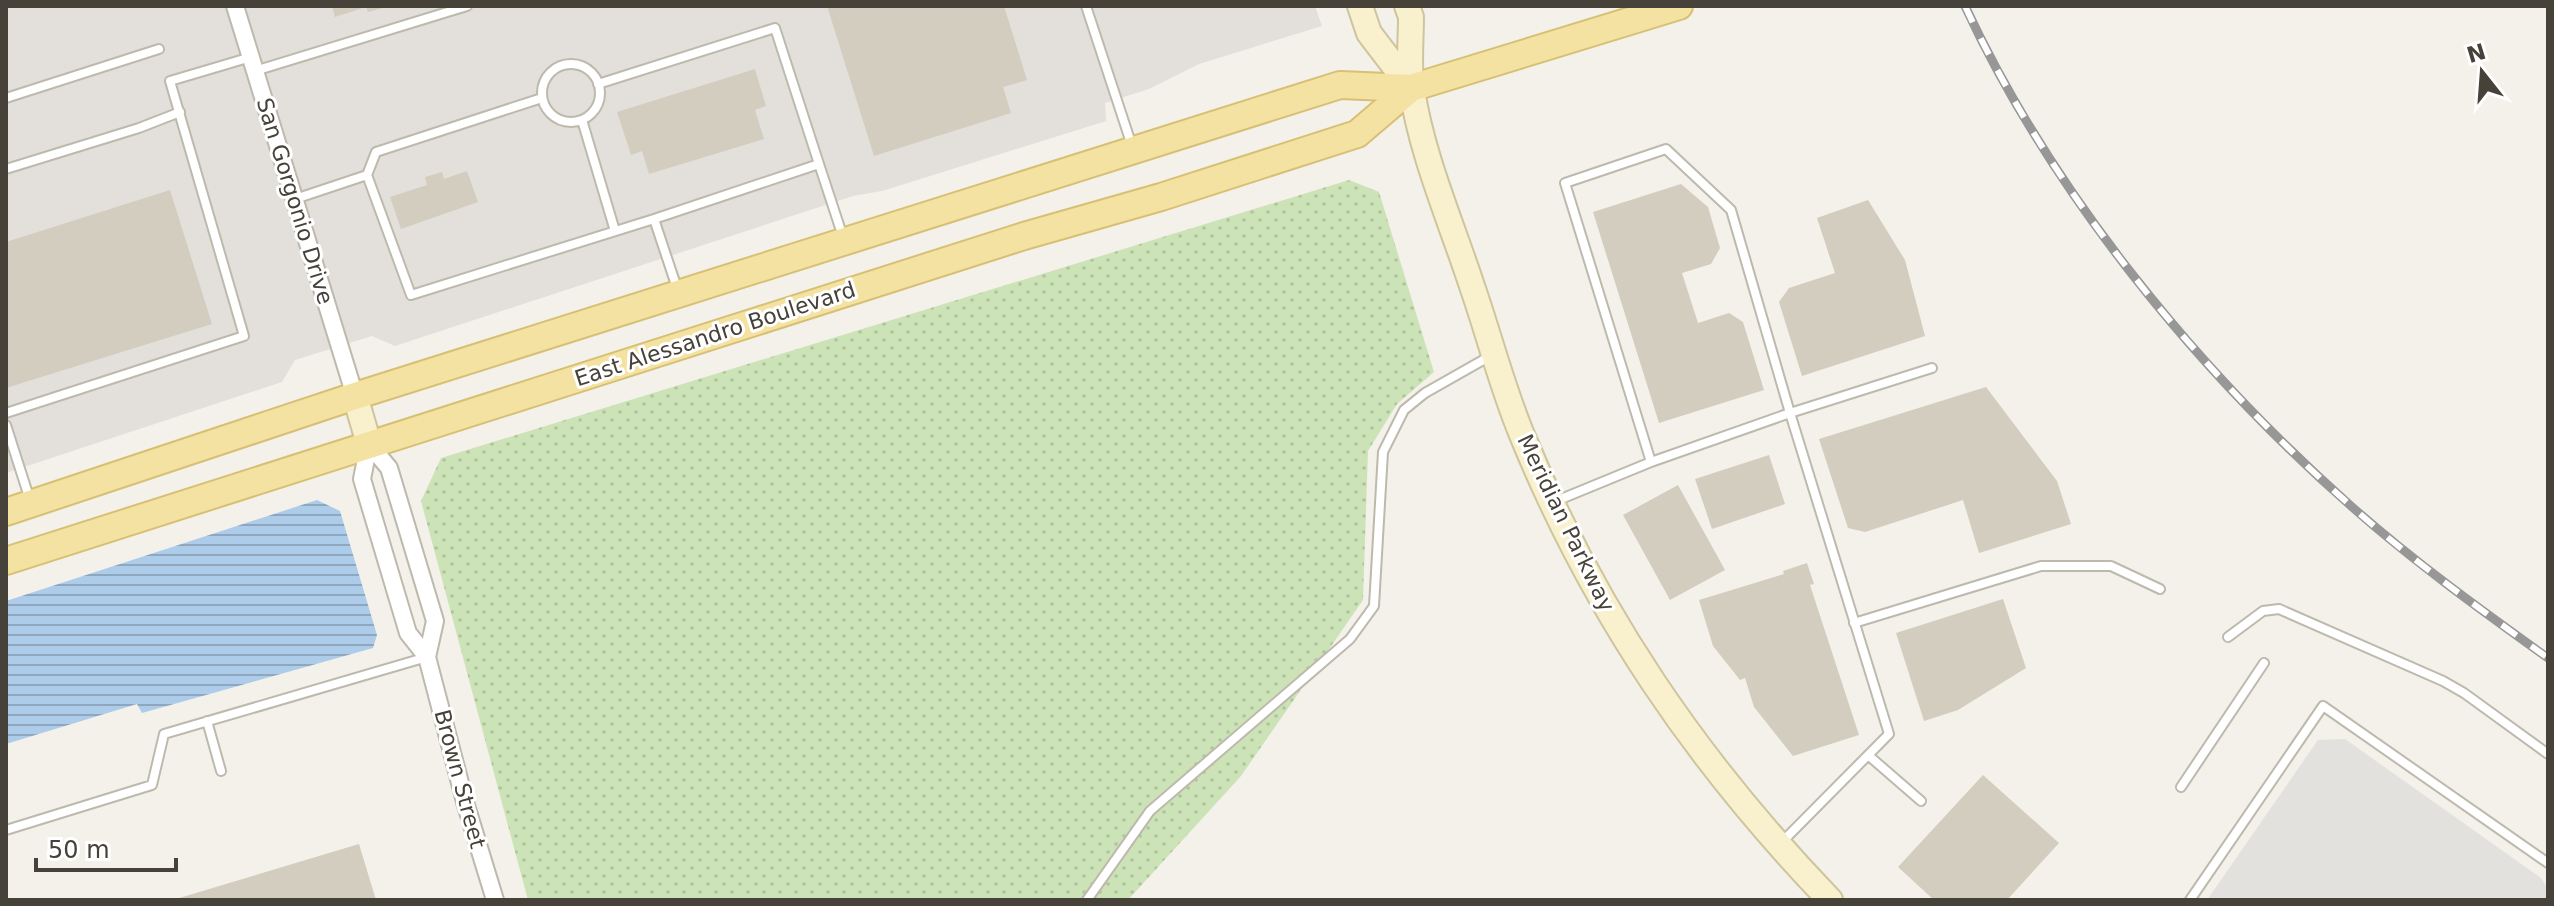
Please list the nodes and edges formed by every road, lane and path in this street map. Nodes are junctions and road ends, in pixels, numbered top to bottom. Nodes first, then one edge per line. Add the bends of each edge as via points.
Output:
1 (235, 6) edge
2 (467, 6) edge
3 (1086, 6) edge
4 (1360, 6) edge
5 (1407, 6) edge
6 (1679, 6) edge
7 (159, 49) dead end
8 (253, 64) junction
9 (598, 84) junction
10 (1411, 88) junction
11 (6, 98) edge
12 (542, 98) junction
13 (180, 112) junction
14 (582, 120) junction
15 (1133, 150) junction
16 (819, 164) junction
17 (6, 169) edge
18 (367, 175) junction
19 (294, 199) junction
20 (654, 219) junction
21 (615, 231) junction
22 (844, 242) junction
23 (679, 294) junction
24 (1495, 354) junction
25 (1932, 368) dead end
26 (355, 396) junction
27 (6, 413) edge
28 (1790, 413) junction
29 (6, 425) edge
30 (369, 444) junction
31 (1651, 462) junction
32 (1551, 503) junction
33 (31, 504) junction
34 (6, 512) edge
35 (6, 561) edge
36 (2160, 589) dead end
37 (1854, 623) junction
38 (2228, 637) dead end
39 (427, 657) junction
40 (2264, 663) dead end
41 (207, 721) junction
42 (2548, 754) edge
43 (1868, 755) junction
44 (221, 771) dead end
45 (2181, 787) dead end
46 (1921, 801) dead end
47 (6, 830) edge
48 (1778, 846) junction
49 (2548, 863) edge
50 (495, 900) edge
51 (1087, 900) edge
52 (1830, 900) edge
53 (2190, 900) edge

1 - 8 street, San Gorgonio Drive
2 - 8 lane
3 - 15 lane
4 - 10 main road via 1369,33
5 - 10 main road
6 - 10 main road, East Alessandro Boulevard
7 - 11 lane
8 - 13 lane via 170,81
8 - 19 street, San Gorgonio Drive
9 - 12 lane via 578,65 559,67 545,79
9 - 14 lane via 599,101
9 - 16 lane via 775,28
10 - 15 main road, East Alessandro Boulevard via 1340,85
10 - 24 main road, Meridian Parkway
10 - 30 main road, East Alessandro Boulevard via 1357,134
12 - 14 lane via 557,119
12 - 18 lane via 376,152
13 - 17 lane
13 - 27 lane via 244,336
14 - 21 lane
15 - 22 main road, East Alessandro Boulevard
16 - 20 lane
16 - 22 lane
18 - 19 lane
18 - 21 lane via 411,295
19 - 26 street, San Gorgonio Drive
20 - 21 lane
20 - 23 lane
22 - 23 main road, East Alessandro Boulevard
23 - 26 main road, East Alessandro Boulevard
24 - 32 main road, Meridian Parkway
24 - 51 lane via 1404,410 1383,452 1374,606 1350,639 1150,811
25 - 28 lane
26 - 30 main road, Brown Street
26 - 33 main road, East Alessandro Boulevard
28 - 31 lane
28 - 31 lane via 1731,210 1666,149 1565,183
28 - 37 lane
29 - 33 lane
30 - 35 main road, East Alessandro Boulevard
30 - 39 street, Brown Street via 362,479 408,633
30 - 39 street, Brown Street via 389,468 435,621
31 - 32 lane
32 - 48 main road, Meridian Parkway via 1654,685
33 - 34 main road, East Alessandro Boulevard
36 - 37 lane via 2111,566 2041,566
37 - 43 lane via 1889,734
38 - 42 lane via 2263,611 2279,609 2443,681
39 - 41 lane
39 - 50 street, Brown Street
40 - 45 lane
41 - 44 lane
41 - 47 lane via 164,734 152,785
43 - 46 lane
43 - 48 lane
48 - 52 main road, Meridian Parkway
49 - 53 lane via 2323,706

